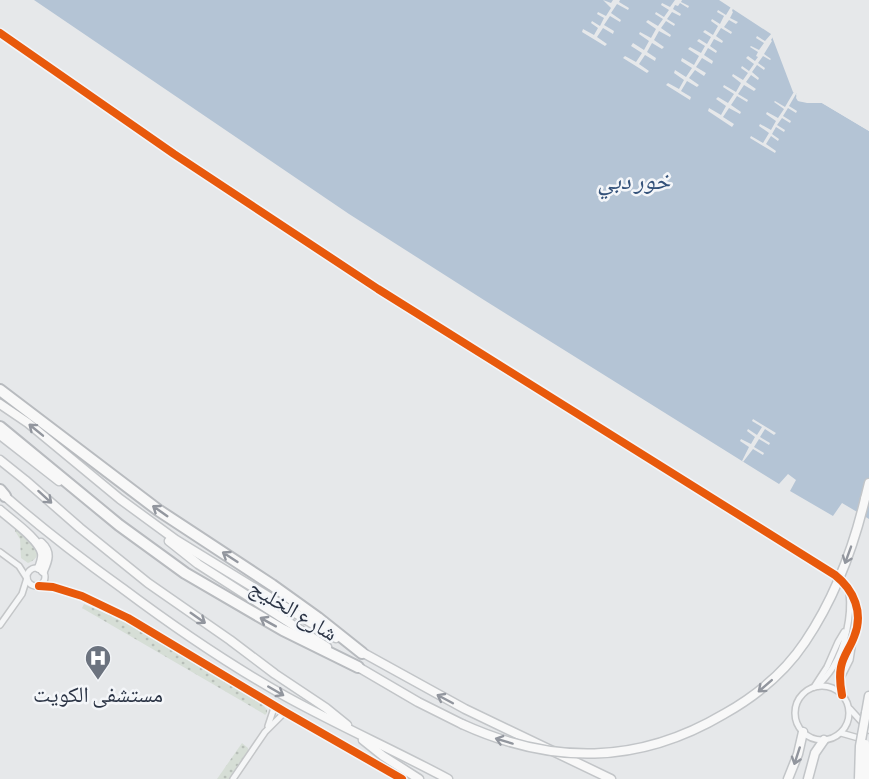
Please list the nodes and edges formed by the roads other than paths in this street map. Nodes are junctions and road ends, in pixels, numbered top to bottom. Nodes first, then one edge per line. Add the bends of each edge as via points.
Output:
1 (0, 33) edge
2 (0, 390) edge
3 (0, 404) edge
4 (0, 427) edge
5 (0, 435) edge
6 (0, 460) edge
7 (869, 483) edge
8 (76, 490) junction
9 (2, 492) edge
10 (0, 510) edge
11 (151, 522) junction
12 (0, 552) edge
13 (15, 563) junction
14 (40, 570) junction
15 (27, 578) junction
16 (37, 586) junction
17 (847, 586) junction
18 (57, 588) junction
19 (22, 594) junction
20 (0, 625) edge
21 (362, 653) junction
22 (358, 667) junction
23 (815, 687) junction
24 (842, 695) junction
25 (869, 696) edge
26 (274, 705) junction
27 (849, 707) junction
28 (285, 712) junction
29 (866, 712) junction
30 (869, 730) edge
31 (265, 732) junction
32 (803, 732) junction
33 (355, 733) junction
34 (841, 733) junction
35 (824, 740) junction
36 (869, 744) edge
37 (233, 779) edge
38 (402, 779) edge
39 (419, 779) edge
40 (448, 779) edge
41 (611, 779) edge
42 (788, 779) edge
43 (808, 779) edge
44 (859, 779) edge
45 (867, 779) edge

1 - 17 street via 348,270
21 -> 2 highway via 272,585 149,503
11 -> 3 main road, شارع الخليج
4 - 8 highway
5 - 8 main road via 48,474
6 -> 33 main road via 148,583 326,708
7 -> 22 main road, bridge via 844,568 804,643 778,674 742,704 670,740 604,753 541,750 462,724
22 -> 8 highway via 193,579
9 -> 33 main road via 88,563 178,629 263,683
10 - 14 main road via 39,546
11 - 21 main road, شارع الخليج
11 - 22 main road via 198,564
12 - 13 street
13 - 14 street
13 - 15 street
14 - 15 street via 28,571
14 - 16 street via 44,582
14 - 18 street
15 - 16 street
15 - 19 street
16 - 18 street
16 - 19 street
17 - 23 street via 847,629 837,660
17 - 24 street via 856,605 857,626 842,663
18 - 26 street via 128,618
19 - 20 street
41 -> 21 main road, شارع الخليج via 465,709
23 - 24 street via 833,689
23 - 32 street via 804,693 796,707
24 - 27 street
25 - 29 main road
26 - 28 street
26 - 31 street
27 - 30 street
27 - 34 street via 848,721
28 - 31 street
28 - 38 street
29 - 44 main road, bridge
29 - 45 main road, bridge
31 - 37 street
32 - 35 street
32 -> 42 main road
33 - 39 main road
33 - 40 main road
34 - 35 street
34 - 36 street
35 - 43 main road via 812,761

